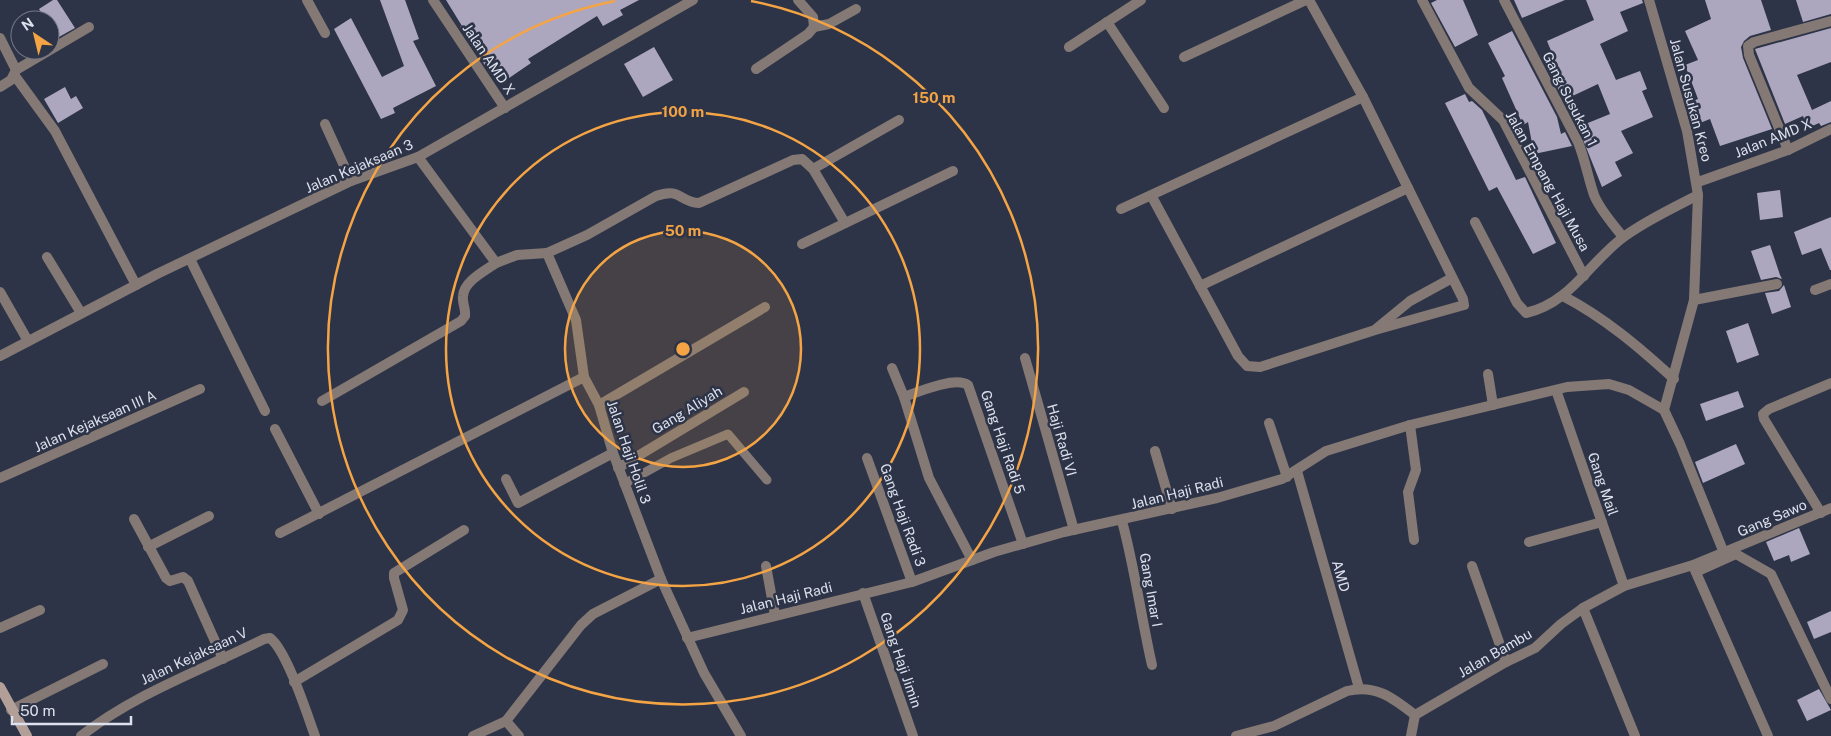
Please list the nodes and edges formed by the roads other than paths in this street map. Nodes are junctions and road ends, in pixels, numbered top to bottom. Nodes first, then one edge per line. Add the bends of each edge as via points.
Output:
1 (307, 0) edge
2 (433, 0) edge
3 (693, 0) edge
4 (798, 0) edge
5 (1142, 0) edge
6 (1308, 0) edge
7 (1422, 0) edge
8 (1504, 0) edge
9 (1649, 0) edge
10 (856, 9) dead end
11 (1831, 21) edge
12 (1108, 22) junction
13 (89, 27) dead end
14 (814, 27) junction
15 (325, 33) dead end
16 (0, 38) edge
17 (1069, 47) dead end
18 (1184, 57) dead end
19 (756, 69) dead end
20 (16, 73) junction
21 (0, 87) edge
22 (1363, 97) junction
23 (505, 108) junction
24 (1164, 108) dead end
25 (899, 120) dead end
26 (325, 124) dead end
27 (1831, 129) edge
28 (1788, 150) junction
29 (418, 157) junction
30 (813, 169) junction
31 (954, 171) dead end
32 (351, 181) junction
33 (1698, 182) junction
34 (1408, 188) junction
35 (1151, 195) junction
36 (1698, 195) junction
37 (1121, 209) dead end
38 (1475, 222) dead end
39 (845, 223) junction
40 (1623, 237) junction
41 (802, 244) dead end
42 (547, 253) junction
43 (47, 257) dead end
44 (190, 259) junction
45 (496, 263) junction
46 (1584, 276) junction
47 (1452, 278) junction
48 (1777, 284) dead end
49 (1831, 284) edge
50 (136, 285) junction
51 (1200, 286) junction
52 (1815, 290) dead end
53 (0, 292) edge
54 (1563, 296) junction
55 (1694, 300) junction
56 (765, 307) dead end
57 (82, 314) junction
58 (1375, 330) junction
59 (28, 341) junction
60 (0, 356) edge
61 (1025, 358) dead end
62 (892, 368) dead end
63 (1488, 374) dead end
64 (584, 377) junction
65 (1674, 379) junction
66 (1831, 383) edge
67 (200, 388) dead end
68 (1556, 390) junction
69 (744, 392) dead end
70 (904, 397) junction
71 (322, 401) dead end
72 (599, 405) junction
73 (1493, 405) junction
74 (1664, 410) junction
75 (265, 411) dead end
76 (1269, 423) dead end
77 (1410, 425) junction
78 (275, 429) dead end
79 (1154, 451) dead end
80 (613, 453) junction
81 (867, 458) dead end
82 (618, 468) junction
83 (1297, 471) junction
84 (1287, 477) junction
85 (0, 478) edge
86 (506, 479) dead end
87 (767, 480) dead end
88 (624, 484) junction
89 (1831, 508) edge
90 (1172, 509) junction
91 (1821, 513) junction
92 (319, 514) junction
93 (209, 516) dead end
94 (134, 519) dead end
95 (1122, 521) junction
96 (1602, 522) junction
97 (464, 530) dead end
98 (1074, 530) junction
99 (280, 533) dead end
100 (1414, 540) dead end
101 (1529, 542) dead end
102 (1023, 544) junction
103 (148, 547) junction
104 (1724, 553) junction
105 (972, 560) junction
106 (766, 566) dead end
107 (1472, 566) dead end
108 (1694, 569) junction
109 (661, 579) junction
110 (912, 582) junction
111 (1624, 586) junction
112 (863, 593) junction
113 (1583, 608) junction
114 (40, 610) dead end
115 (775, 616) junction
116 (0, 628) edge
117 (687, 638) junction
118 (223, 659) junction
119 (1506, 662) junction
120 (103, 664) dead end
121 (1152, 665) dead end
122 (294, 682) junction
123 (0, 687) edge
124 (1359, 688) junction
125 (1831, 700) edge
126 (11, 710) junction
127 (1415, 715) junction
128 (506, 721) junction
129 (27, 736) edge
130 (81, 736) edge
131 (315, 736) edge
132 (473, 736) edge
133 (519, 736) edge
134 (741, 736) edge
135 (913, 736) edge
136 (1236, 736) edge
137 (1411, 736) edge
138 (1635, 736) edge
139 (1768, 736) edge

1 - 15 street
2 - 23 street, Jalan AMD X
3 - 23 street, Jalan Kejaksaan 3
4 - 14 street via 813,17
5 - 12 street
6 - 18 street
6 - 22 street
7 - 46 street, Jalan Empang Haji Musa via 1469,88 1503,120
8 - 40 street, Gang Susukan 1 via 1578,142 1600,207
9 - 33 street, Jalan Susukan Kreo via 1687,131
10 - 14 street via 828,24
11 - 28 street via 1748,46
12 - 17 street
12 - 24 street
13 - 20 street
14 - 19 street
16 - 20 street
20 - 21 street
20 - 50 street via 55,132
22 - 34 street
22 - 35 street
23 - 29 street, Jalan Kejaksaan 3
25 - 30 street
26 - 32 street
27 - 28 street, Jalan AMD X
28 - 33 street, Jalan AMD X
29 - 32 street, Jalan Kejaksaan 3
29 - 45 street
30 - 39 street
30 - 42 street via 802,159 793,160 699,203 666,192 587,236
31 - 39 street
32 - 44 street, Jalan Kejaksaan 3
33 - 36 street, Jalan Susukan Kreo
34 - 47 street
34 - 51 street
35 - 37 street
35 - 51 street
36 - 40 street
36 - 55 street, Jalan Susukan Kreo
38 - 54 street via 1526,313
39 - 41 street
40 - 46 street
42 - 45 street via 517,255
42 - 64 street, Jalan Haji Holil 3 via 576,320
43 - 57 street
44 - 50 street, Jalan Kejaksaan 3
44 - 75 street
45 - 71 street via 471,281 466,289 463,295 465,316 461,321
46 - 54 street
47 - 58 street via 1410,301
47 - 58 street via 1464,305
48 - 55 street
49 - 52 street
50 - 57 street, Jalan Kejaksaan 3
51 - 58 street via 1238,356 1252,368
53 - 59 street
54 - 65 street via 1633,341
55 - 65 street, Jalan Susukan Kreo
56 - 72 street
57 - 59 street, Jalan Kejaksaan 3
59 - 60 street, Jalan Kejaksaan 3
61 - 98 street, Haji Radi VI
62 - 70 street
63 - 73 street
64 - 72 street, Jalan Haji Holil 3
64 - 92 street
65 - 74 street, Jalan Susukan Kreo
66 - 91 street via 1764,414
67 - 85 street, Jalan Kejaksaan III A
68 - 73 street, Jalan Haji Radi
68 - 74 street, Jalan Haji Radi via 1586,384 1608,384 1629,390
68 - 96 street, Gang Mail
69 - 82 street, Gang Aliyah
70 - 102 street, Gang Haji Radi 5 via 959,382 968,386
70 - 105 street via 929,478
72 - 80 street, Jalan Haji Holil 3
73 - 77 street, Jalan Haji Radi
74 - 104 street
76 - 84 street
77 - 83 street, Jalan Haji Radi via 1326,451
77 - 100 street via 1416,470 1408,492
78 - 92 street
79 - 90 street
80 - 82 street, Jalan Haji Holil 3
80 - 86 street via 518,503
81 - 110 street, Gang Haji Radi 3
82 - 88 street, Jalan Haji Holil 3
83 - 84 street, Jalan Haji Radi
83 - 124 street, AMD
84 - 90 street, Jalan Haji Radi
87 - 88 lane via 728,434 671,458
88 - 109 street, Jalan Haji Holil 3
89 - 91 street, Gang Sawo
90 - 95 street, Jalan Haji Radi
91 - 104 street, Gang Sawo
92 - 99 street
93 - 103 street
94 - 103 street
95 - 98 street, Jalan Haji Radi
95 - 121 street, Gang Imar I
96 - 101 street
96 - 111 street, Gang Mail
97 - 122 street via 394,573 403,610 398,620
98 - 102 street, Jalan Haji Radi
102 - 105 street, Jalan Haji Radi
103 - 118 street via 168,580 182,577 188,581
104 - 108 street, Jalan Bambu
105 - 110 street, Jalan Haji Radi
106 - 115 street
107 - 119 street
108 - 111 street, Jalan Bambu
108 - 125 street via 1736,554 1771,574
108 - 139 street
109 - 117 street, Jalan Haji Holil 3
109 - 128 street via 593,614
110 - 112 street, Jalan Haji Radi
111 - 113 street, Jalan Bambu
112 - 115 street, Jalan Haji Radi
112 - 135 street, Gang Haji Jimin
113 - 119 street, Jalan Bambu via 1535,648
113 - 138 street
114 - 116 street
115 - 117 street, Jalan Haji Radi
117 - 134 street, Jalan Haji Holil 3
118 - 122 street, Jalan Kejaksaan V via 270,638
118 - 130 street, Jalan Kejaksaan V via 145,694
119 - 127 street, Jalan Bambu
120 - 126 street
122 - 131 street
123 - 126 street
124 - 127 street via 1387,694
124 - 136 street via 1274,726
126 - 129 street
127 - 137 street
128 - 132 street
128 - 133 street

